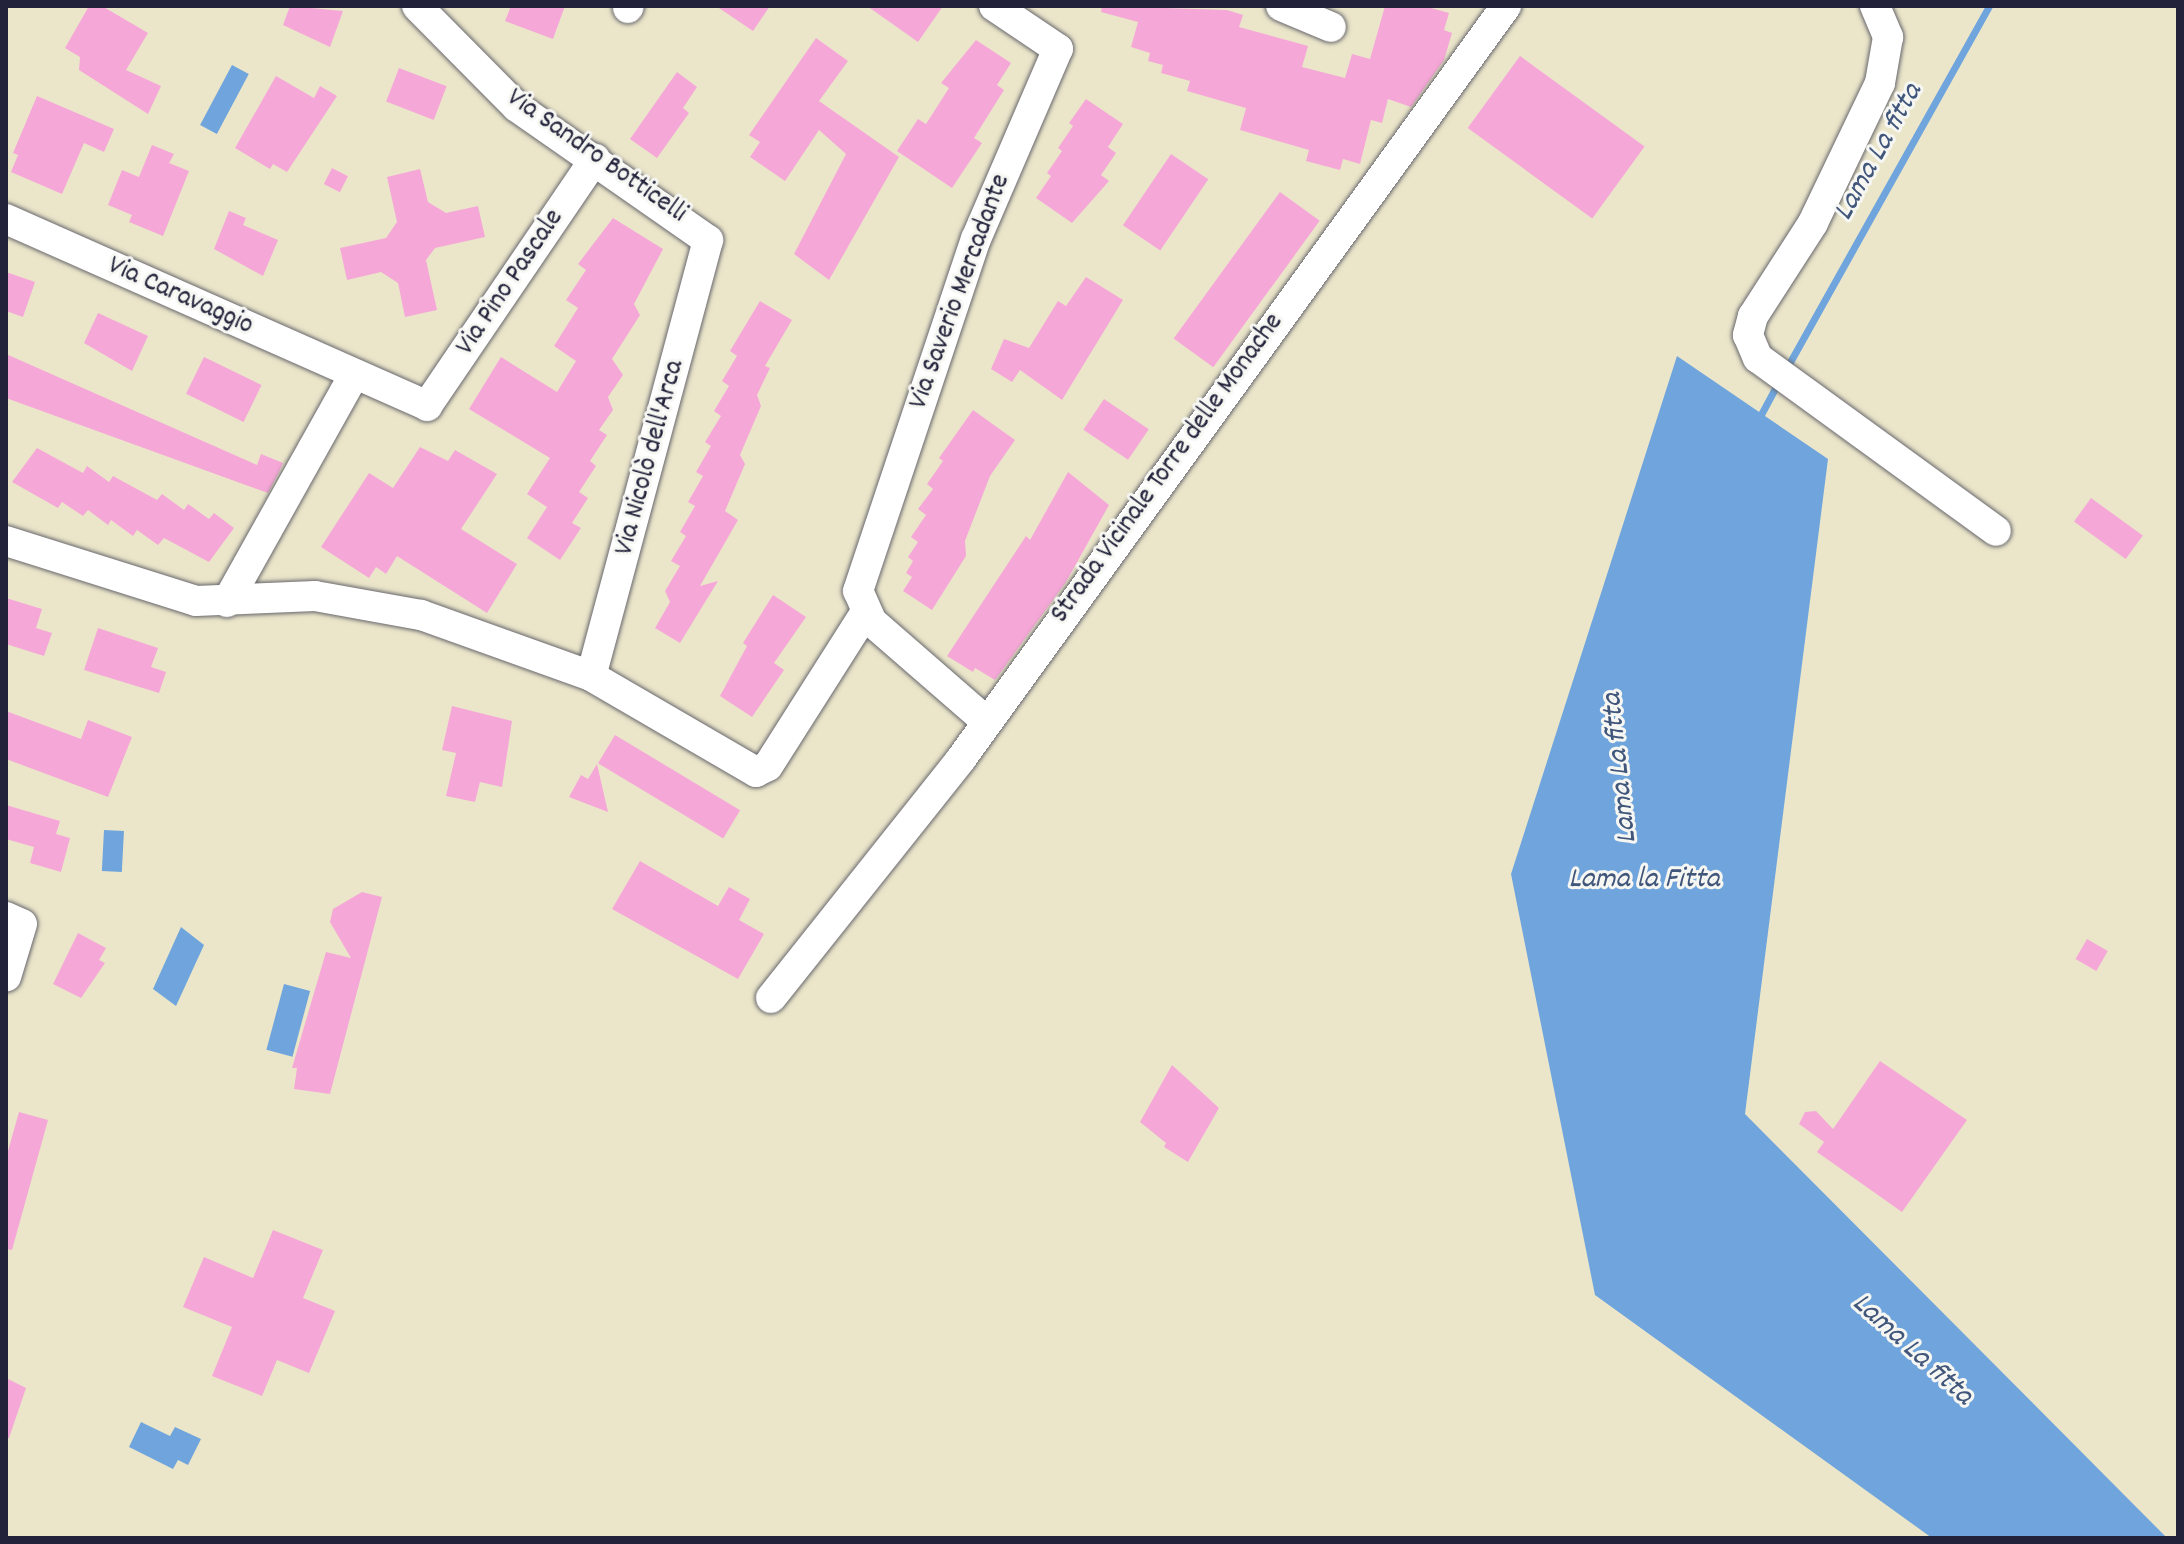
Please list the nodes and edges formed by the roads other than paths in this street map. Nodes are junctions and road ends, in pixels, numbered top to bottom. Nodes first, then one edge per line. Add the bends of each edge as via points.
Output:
1 (417, 6) edge
2 (994, 6) edge
3 (1281, 6) edge
4 (1506, 6) edge
5 (1875, 6) edge
6 (1331, 27) dead end
7 (595, 159) junction
8 (6, 219) edge
9 (708, 240) joint
10 (354, 375) junction
11 (427, 406) joint
12 (1996, 531) dead end
13 (6, 541) edge
14 (227, 602) junction
15 (865, 613) junction
16 (591, 676) junction
17 (986, 721) junction
18 (14, 921) edge
19 (6, 977) edge
20 (771, 998) dead end

1 - 7 street, Via Sandro Botticelli via 517,107
2 - 15 street, Via Saverio Mercadante via 1058,49 973,247 860,581
3 - 6 street
4 - 17 street, Strada Vicinale Torre delle Monache
5 - 12 street via 1888,37 1880,83 1813,223 1753,316 1748,335 1758,358
7 - 9 street, Via Sandro Botticelli
7 - 11 street, Via Pino Pascale
8 - 10 street, Via Caravaggio
9 - 16 street, Via Nicolò dell'Arca
10 - 11 street, Via Caravaggio
10 - 14 street
13 - 14 street via 176,596
14 - 16 street via 277,596 353,599 526,649
15 - 16 street via 762,770 749,770
15 - 17 street
17 - 20 street, Strada Vicinale Torre delle Monache
18 - 19 street

